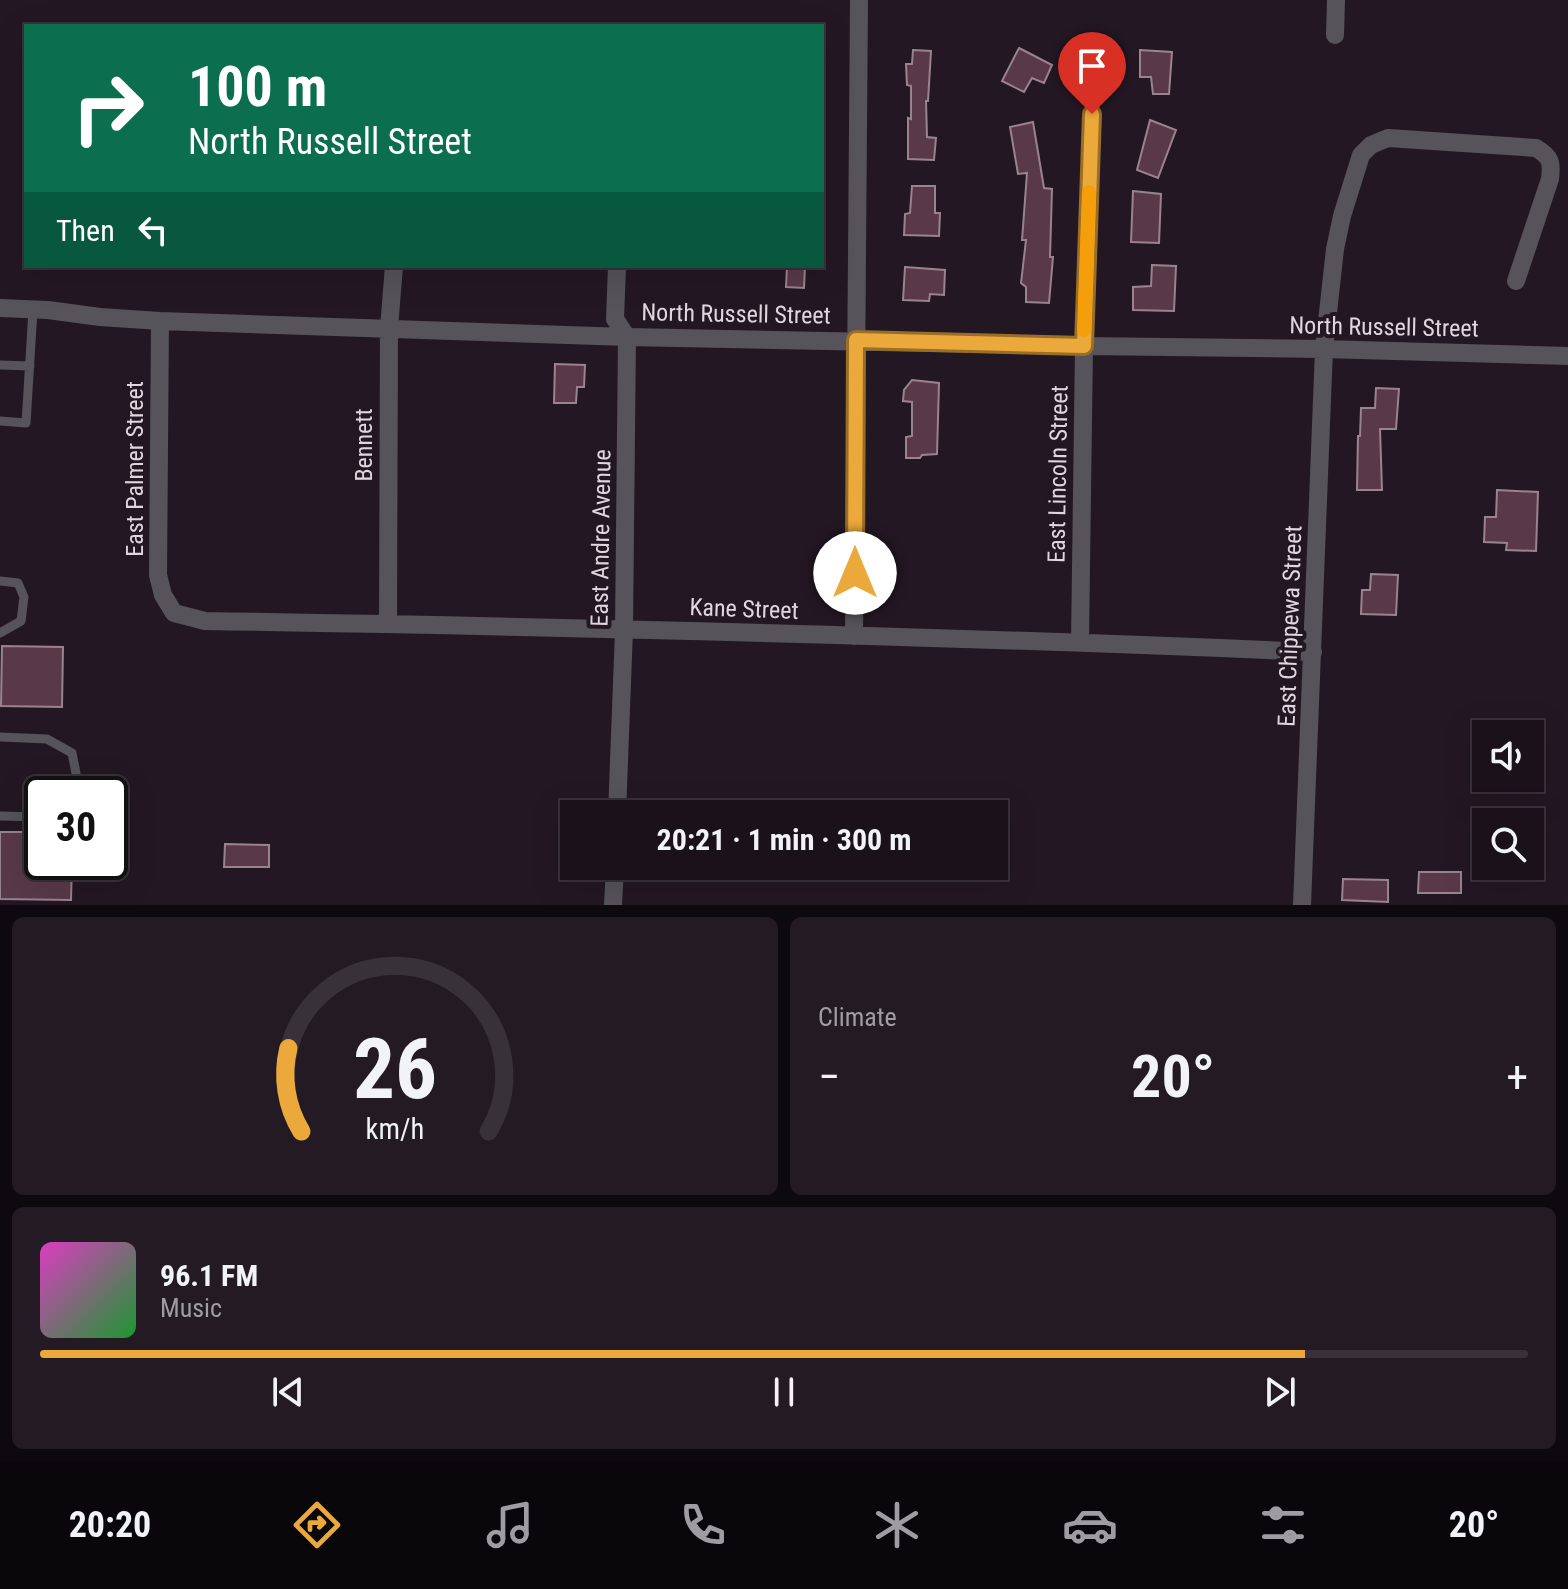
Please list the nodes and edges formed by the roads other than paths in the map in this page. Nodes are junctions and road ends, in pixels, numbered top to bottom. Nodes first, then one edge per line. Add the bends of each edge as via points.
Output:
1 (859, 0) edge
2 (1336, 0) edge
3 (1335, 35) dead end
4 (1092, 114) dead end
5 (394, 268) edge
6 (617, 268) edge
7 (1516, 281) dead end
8 (0, 308) edge
9 (33, 310) junction
10 (160, 321) junction
11 (389, 328) junction
12 (627, 337) junction
13 (856, 340) junction
14 (1084, 346) junction
15 (1324, 349) junction
16 (1568, 356) edge
17 (0, 365) edge
18 (30, 366) junction
19 (0, 421) edge
20 (0, 581) edge
21 (174, 613) joint
22 (388, 624) junction
23 (624, 630) junction
24 (0, 633) edge
25 (854, 636) junction
26 (1080, 642) junction
27 (1313, 652) junction
28 (0, 737) edge
29 (76, 776) edge
30 (618, 800) edge
31 (0, 816) edge
32 (24, 817) edge
33 (614, 880) edge
34 (613, 905) edge
35 (1302, 905) edge

1 - 13 street
2 - 3 street
4 - 14 street, East Lincoln Street
5 - 11 street, Bennett
6 - 12 street, East Andre Avenue via 615,319
7 - 15 street, East Chippewa Street via 1550,179 1547,155 1536,148 1388,138 1361,155 1347,200 1335,249
8 - 9 street, North Russell Street
9 - 10 street, North Russell Street
9 - 18 lane
10 - 11 street, North Russell Street
10 - 21 street, East Palmer Street via 158,575
11 - 12 street, North Russell Street
11 - 22 street, Bennett
12 - 13 street, North Russell Street
12 - 23 street, East Andre Avenue
13 - 14 street, North Russell Street
13 - 25 street
14 - 15 street, North Russell Street
14 - 26 street, East Lincoln Street
15 - 16 street, North Russell Street
15 - 27 street, East Chippewa Street
17 - 18 lane
18 - 19 lane via 26,423
20 - 24 lane via 18,583 24,597 21,621
21 - 22 street, Kane Street via 205,621
22 - 23 street, Kane Street
23 - 25 street, Kane Street
23 - 30 street, East Andre Avenue
25 - 26 street, Kane Street
26 - 27 street, Kane Street
27 - 35 street, East Chippewa Street
28 - 29 lane via 47,739 72,753
31 - 32 lane
33 - 34 street

